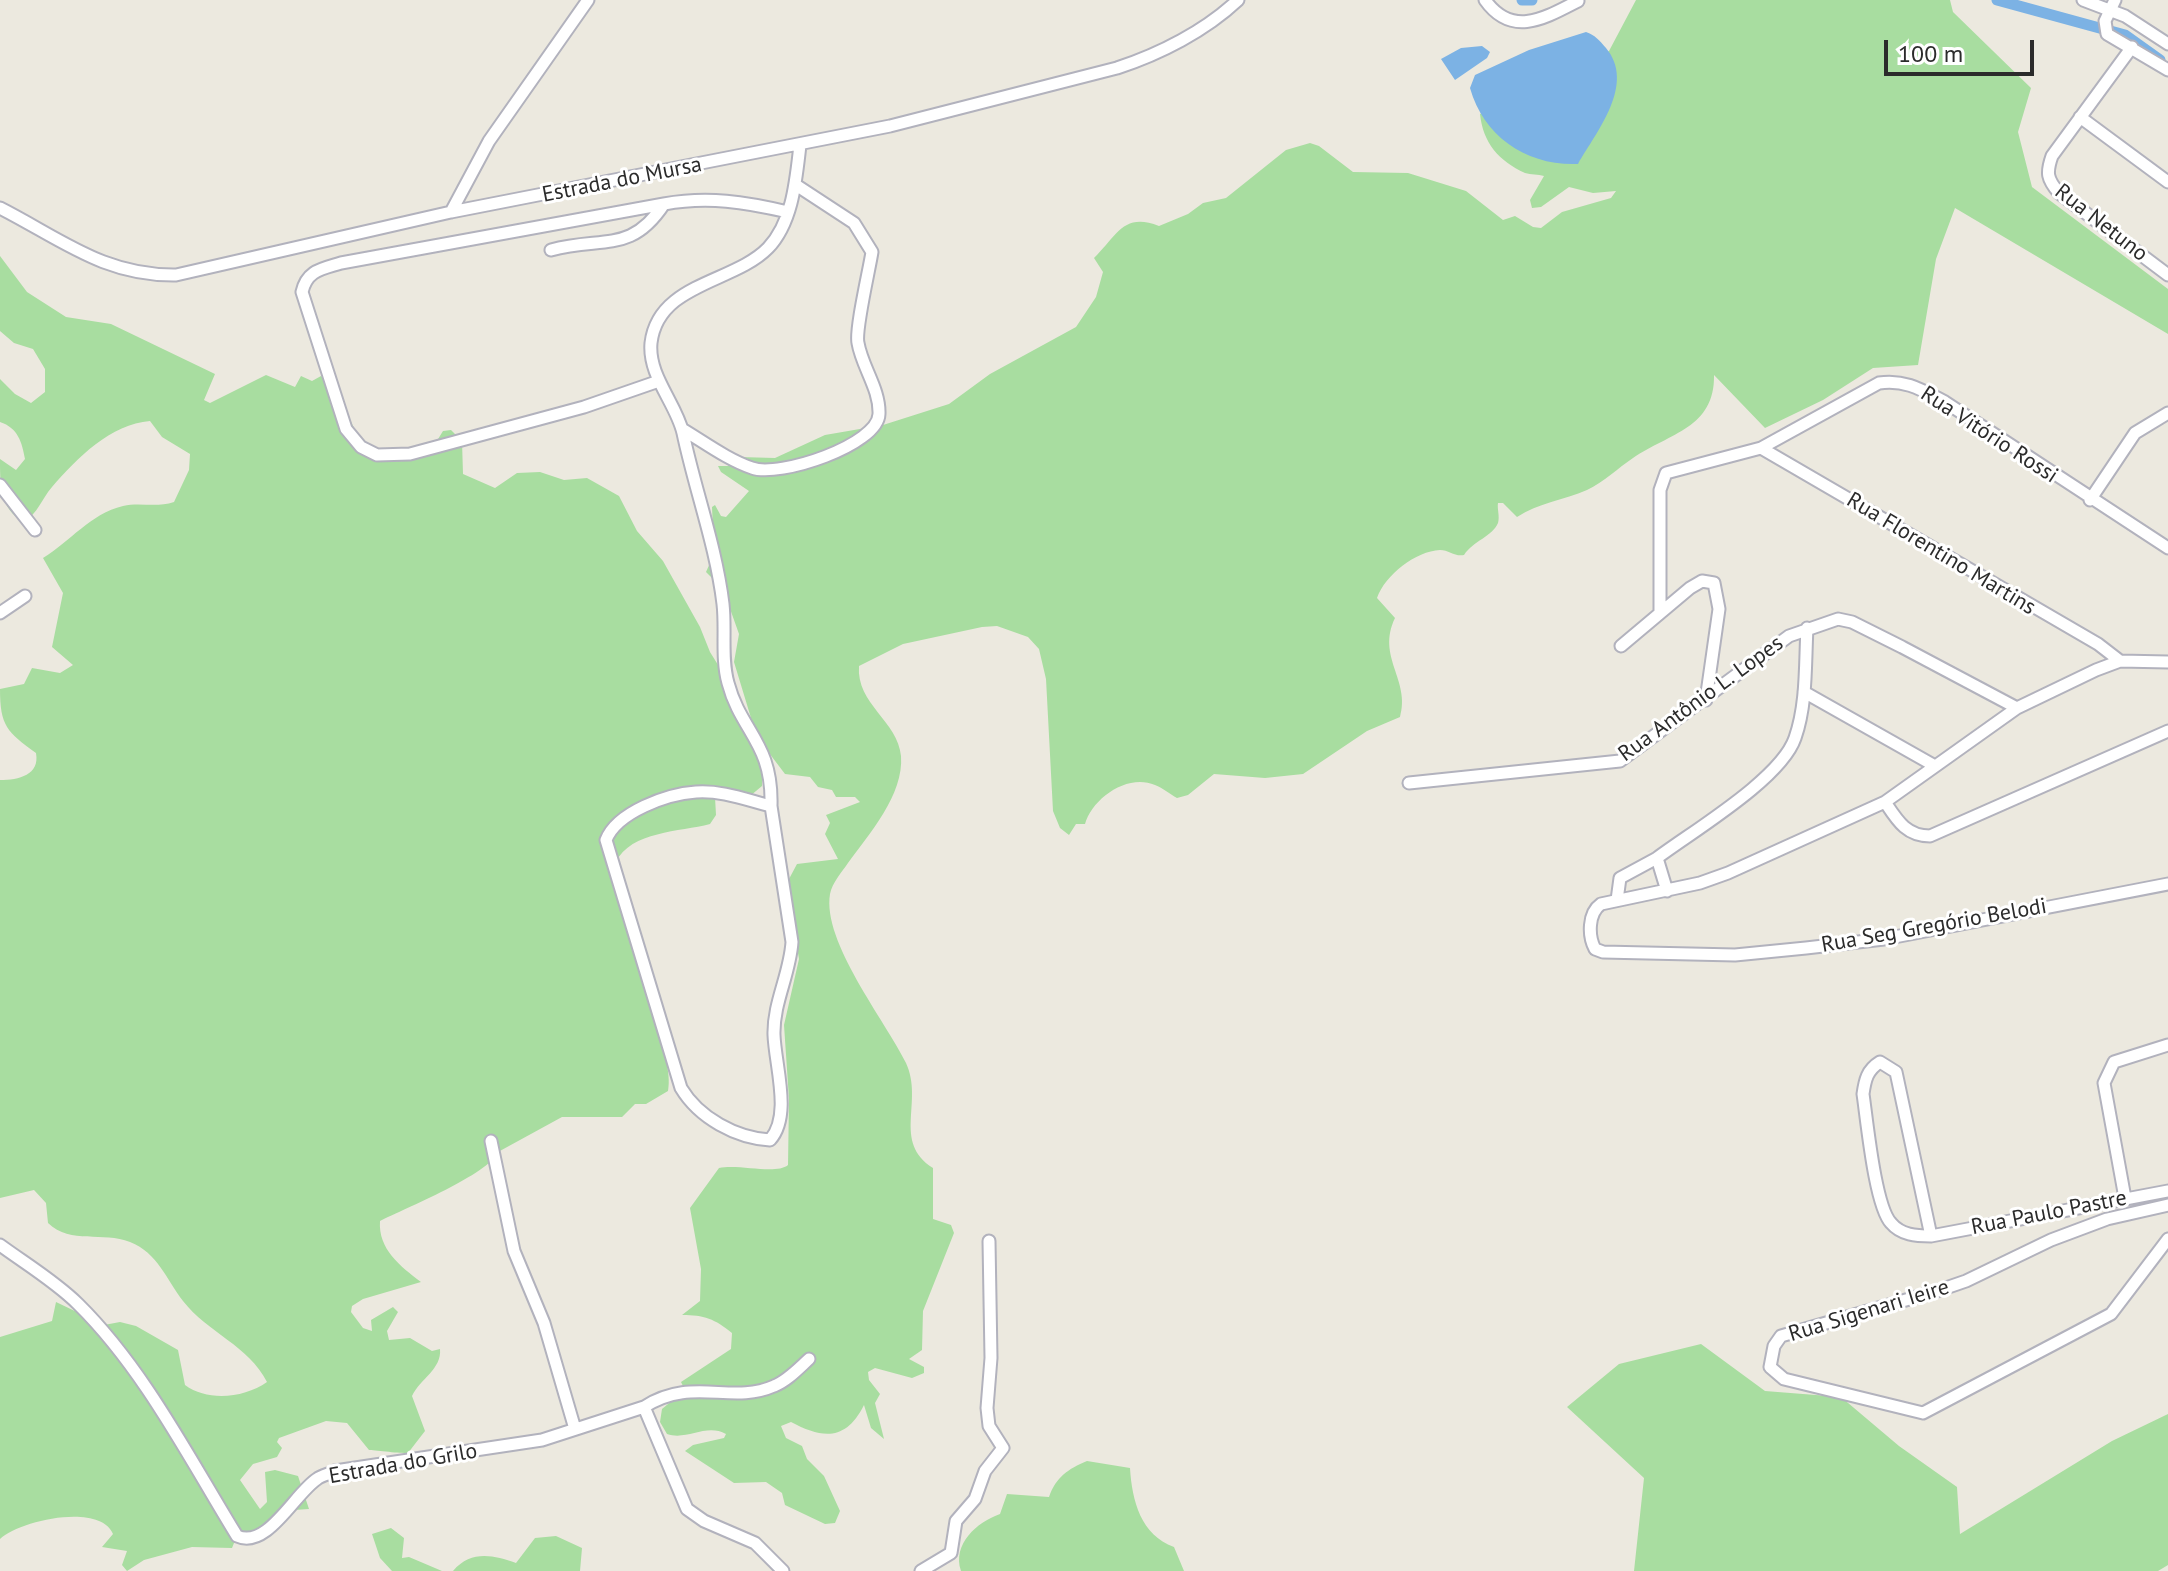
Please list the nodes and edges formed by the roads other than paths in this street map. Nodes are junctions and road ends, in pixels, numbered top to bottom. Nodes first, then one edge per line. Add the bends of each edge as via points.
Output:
1 (588, 0) edge
2 (1238, 0) edge
3 (1485, 0) edge
4 (2083, 0) edge
5 (1578, 1) edge
6 (2111, 7) edge
7 (2168, 44) edge
8 (2132, 47) junction
9 (2168, 70) edge
10 (2080, 117) junction
11 (800, 145) junction
12 (2168, 182) edge
13 (796, 185) junction
14 (664, 204) junction
15 (0, 208) edge
16 (451, 212) junction
17 (788, 212) junction
18 (551, 250) dead end
19 (2168, 275) edge
20 (659, 381) junction
21 (2168, 413) edge
22 (682, 429) junction
23 (1761, 448) junction
24 (0, 485) edge
25 (2090, 500) junction
26 (35, 530) dead end
27 (2168, 548) edge
28 (25, 596) dead end
29 (1660, 612) junction
30 (0, 613) edge
31 (1807, 628) junction
32 (1621, 646) dead end
33 (2120, 661) junction
34 (2168, 662) edge
35 (1804, 692) junction
36 (1706, 700) junction
37 (2017, 708) junction
38 (2168, 731) edge
39 (1935, 766) junction
40 (1409, 783) dead end
41 (1885, 802) junction
42 (771, 806) junction
43 (1657, 858) junction
44 (2168, 884) edge
45 (1667, 891) junction
46 (1617, 900) junction
47 (2168, 1045) edge
48 (491, 1141) dead end
49 (2168, 1191) edge
50 (2125, 1198) junction
51 (2168, 1205) edge
52 (1931, 1236) junction
53 (2168, 1239) edge
54 (989, 1241) dead end
55 (0, 1245) edge
56 (809, 1359) dead end
57 (644, 1407) junction
58 (575, 1429) junction
59 (783, 1571) edge
60 (921, 1571) edge

1 - 16 street via 489,141
2 - 11 street, Estrada do Mursa via 1201,28 1117,68
3 - 5 street via 1503,18 1520,24 1538,22
4 - 6 street
6 - 7 street
6 - 8 street via 2105,31
8 - 9 street
8 - 10 street, Rua Netuno
10 - 12 street
10 - 19 street, Rua Netuno via 2052,156 2048,181
11 - 13 street
11 - 16 street, Estrada do Mursa
13 - 17 street
13 - 22 street via 854,223 872,252 857,341 877,398 875,429 787,470 772,471 752,469
14 - 17 street via 728,199
14 - 18 street via 642,233 625,240
14 - 20 street via 341,263 314,271 302,292 346,429 361,447 377,455 425,450
15 - 16 street, Estrada do Mursa via 70,248 142,275 202,269
17 - 20 street via 770,246 757,257 688,290 660,319 651,344
20 - 22 street
21 - 25 street via 2135,433
22 - 42 street via 723,605 729,685 760,744 772,783
23 - 25 street, Rua Vitório Rossi via 1879,383 1893,381 1945,402
23 - 29 street, Rua Vitório Rossi via 1666,473 1660,490
23 - 33 street, Rua Florentino Martins
24 - 26 street
25 - 27 street, Rua Vitório Rossi
28 - 30 street
29 - 32 street
29 - 36 street via 1702,581 1714,583 1719,609
31 - 35 street
31 - 36 street, Rua Antônio L. Lopes
31 - 37 street, Rua Antônio L. Lopes via 1838,619 1852,622
33 - 34 street
33 - 37 street
35 - 39 street
35 - 43 street via 1795,741 1776,769
36 - 40 street, Rua Antônio L. Lopes via 1620,761
37 - 39 street
38 - 41 street via 1930,836 1908,831
39 - 41 street
41 - 45 street via 1728,873
42 - 42 street via 792,942 775,1009 781,1120 770,1140 746,1136 703,1114 681,1088 606,840 611,827 624,817 695,792
43 - 45 street
43 - 46 street via 1620,878
44 - 46 street, Rua Seg Gregório Belodi via 1884,939 1735,955 1603,952 1592,945 1593,913 1601,904
45 - 46 street
47 - 50 street via 2114,1062 2104,1083
48 - 58 street via 514,1251 544,1323
49 - 50 street, Rua Paulo Pastre
50 - 52 street, Rua Paulo Pastre
51 - 53 street, Rua Sigenari Ieire via 2107,1219 2051,1240 1966,1281 1781,1336 1770,1367 1784,1379 1923,1413 2111,1314
52 - 52 street, Rua Paulo Pastre via 1901,1231 1886,1218 1863,1094 1871,1067 1880,1062 1896,1072
54 - 60 street via 987,1408 989,1426 1003,1448 985,1471 975,1499 956,1521 951,1553
55 - 58 street, Estrada do Grilo via 78,1303 105,1335 237,1536 244,1539 266,1530 318,1478 335,1471 530,1443
56 - 57 street, Estrada do Grilo via 772,1388 680,1391
57 - 58 street, Estrada do Grilo
57 - 59 street via 687,1509 755,1543

